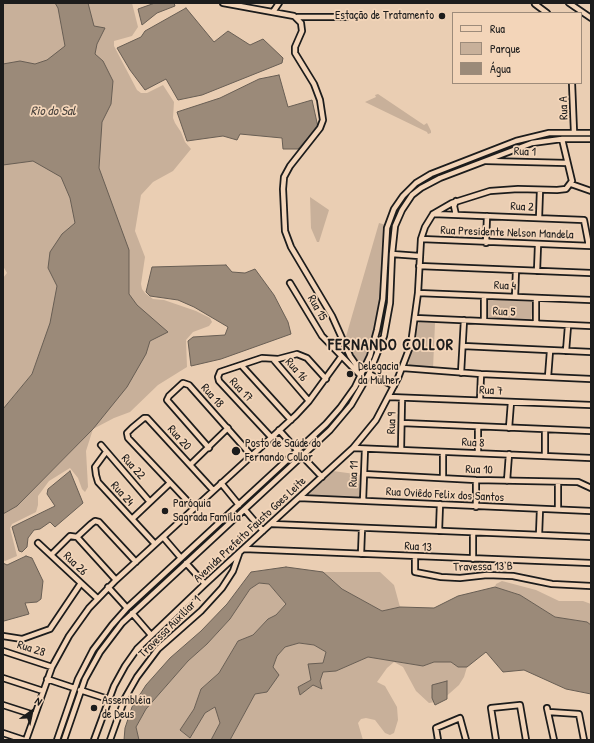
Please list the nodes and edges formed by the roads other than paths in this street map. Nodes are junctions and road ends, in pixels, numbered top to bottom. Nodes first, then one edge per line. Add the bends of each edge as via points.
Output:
1 (223, 3) edge
2 (279, 3) edge
3 (569, 3) edge
4 (535, 4) dead end
5 (239, 5) edge
6 (273, 12) junction
7 (546, 12) edge
8 (579, 12) edge
9 (582, 14) edge
10 (297, 17) junction
11 (346, 17) dead end
12 (591, 18) edge
13 (572, 84) edge
14 (574, 132) junction
15 (591, 133) edge
16 (562, 139) junction
17 (591, 139) edge
18 (465, 160) junction
19 (482, 161) junction
20 (567, 163) junction
21 (468, 167) junction
22 (571, 184) junction
23 (540, 190) junction
24 (591, 191) edge
25 (456, 201) junction
26 (433, 214) junction
27 (456, 215) junction
28 (487, 216) junction
29 (539, 218) junction
30 (422, 240) junction
31 (486, 243) junction
32 (538, 245) junction
33 (590, 246) edge
34 (392, 254) junction
35 (420, 256) junction
36 (419, 266) junction
37 (516, 270) junction
38 (537, 271) junction
39 (591, 273) edge
40 (290, 283) dead end
41 (418, 293) junction
42 (484, 296) junction
43 (515, 297) junction
44 (536, 298) junction
45 (591, 300) edge
46 (415, 318) junction
47 (464, 320) junction
48 (484, 321) junction
49 (536, 324) junction
50 (568, 326) junction
51 (591, 326) edge
52 (463, 346) junction
53 (550, 351) junction
54 (566, 351) junction
55 (591, 352) edge
56 (341, 357) junction
57 (273, 359) junction
58 (242, 366) junction
59 (403, 368) junction
60 (364, 370) junction
61 (461, 373) junction
62 (370, 374) junction
63 (481, 374) junction
64 (361, 376) junction
65 (548, 377) junction
66 (326, 379) junction
67 (591, 379) edge
68 (394, 386) junction
69 (389, 396) junction
70 (402, 398) junction
71 (480, 400) junction
72 (309, 401) junction
73 (511, 402) junction
74 (591, 405) edge
75 (333, 417) junction
76 (291, 420) junction
77 (337, 423) junction
78 (402, 423) junction
79 (478, 427) junction
80 (228, 428) junction
81 (509, 428) junction
82 (279, 430) junction
83 (545, 430) junction
84 (591, 431) edge
85 (271, 437) junction
86 (101, 445) dead end
87 (209, 448) junction
88 (353, 448) junction
89 (365, 449) junction
90 (298, 450) junction
91 (401, 450) junction
92 (106, 452) junction
93 (443, 452) junction
94 (478, 453) junction
95 (508, 454) junction
96 (251, 455) junction
97 (302, 456) junction
98 (544, 456) junction
99 (591, 458) edge
100 (190, 465) junction
101 (364, 474) junction
102 (322, 477) junction
103 (443, 478) junction
104 (476, 480) junction
105 (508, 481) junction
106 (170, 483) junction
107 (221, 483) junction
108 (558, 483) junction
109 (591, 488) edge
110 (213, 490) junction
111 (299, 498) junction
112 (363, 501) junction
113 (150, 502) junction
114 (440, 504) junction
115 (239, 505) junction
116 (476, 507) junction
117 (194, 508) junction
118 (540, 509) junction
119 (558, 509) junction
120 (244, 510) junction
121 (591, 511) edge
122 (132, 519) junction
123 (272, 524) junction
124 (362, 528) junction
125 (263, 531) junction
126 (439, 531) junction
127 (473, 533) junction
128 (539, 535) junction
129 (76, 537) junction
130 (163, 537) junction
131 (591, 537) edge
132 (38, 543) dead end
133 (155, 544) junction
134 (244, 549) junction
135 (239, 554) junction
136 (361, 554) junction
137 (51, 555) junction
138 (415, 556) junction
139 (181, 558) junction
140 (473, 559) junction
141 (136, 562) junction
142 (186, 563) junction
143 (591, 563) edge
144 (116, 580) junction
145 (81, 583) junction
146 (205, 584) junction
147 (591, 586) edge
148 (108, 588) junction
149 (98, 598) junction
150 (127, 608) junction
151 (132, 614) junction
152 (151, 635) junction
153 (3, 636) edge
154 (3, 650) edge
155 (52, 667) junction
156 (3, 678) edge
157 (47, 679) junction
158 (74, 688) junction
159 (80, 690) junction
160 (43, 691) junction
161 (108, 698) junction
162 (3, 705) edge
163 (34, 715) junction
164 (3, 733) edge
165 (25, 740) edge
166 (57, 740) edge
167 (64, 740) edge
168 (94, 740) edge
169 (110, 740) edge
170 (438, 740) edge
171 (466, 740) edge
172 (496, 740) edge
173 (526, 740) edge
174 (554, 740) edge
175 (584, 740) edge

1 - 5 street
2 - 6 street
3 - 8 street
4 - 7 street
5 - 6 street
6 - 10 street
9 - 12 street
10 - 11 street
10 - 60 street via 302,29 295,47 295,55 314,84 324,117 320,128 284,177 282,189 285,231 291,247 337,326 350,356 357,366
13 - 14 street, Rua A
14 - 15 street
14 - 18 street via 549,133 516,141
16 - 17 street
16 - 19 street via 532,144
16 - 20 street
18 - 21 street
18 - 60 street via 422,179 409,189 394,209 386,239 380,317
19 - 20 street, Rua 1
19 - 21 street
20 - 22 street
21 - 34 street via 429,183 412,195 396,222
22 - 23 street via 562,190
22 - 24 street
23 - 25 street via 497,190
23 - 29 street
25 - 26 street
25 - 27 street
26 - 27 street, Rua 2
26 - 30 street, Avenida Prefeito Fausto Goes Leite via 425,227
27 - 28 street, Rua 2
28 - 29 street, Rua 2
28 - 31 street
29 - 33 street, Rua 2 via 584,220
30 - 31 street, Rua Presidente Nelson Mandela
30 - 35 street, Avenida Prefeito Fausto Goes Leite
31 - 32 street, Rua Presidente Nelson Mandela
32 - 33 street, Rua Presidente Nelson Mandela
32 - 38 street
34 - 35 street
34 - 62 street via 390,303 386,327
35 - 36 street, Avenida Prefeito Fausto Goes Leite
36 - 37 street, Rua 4
36 - 41 street, Avenida Prefeito Fausto Goes Leite
37 - 38 street, Rua 4
37 - 43 street
38 - 39 street, Rua 4
40 - 56 street, Rua 15 via 319,332
41 - 42 street, Rua 4
41 - 46 street, Avenida Prefeito Fausto Goes Leite
42 - 43 street, Rua 4
42 - 48 street
43 - 44 street, Rua 4
44 - 45 street, Rua 4
44 - 49 street
46 - 47 street, Rua 5
46 - 59 street, Avenida Prefeito Fausto Goes Leite
47 - 48 street, Rua 5
47 - 52 street
48 - 49 street, Rua 5
49 - 50 street, Rua 5
50 - 51 street, Rua 5
50 - 54 street
52 - 53 street
52 - 61 street
53 - 54 street
53 - 65 street
54 - 55 street
56 - 64 street, Rua 15
56 - 66 street
57 - 58 street, Rua 16 via 265,358
57 - 66 street, Rua 16 via 297,354 307,358
57 - 72 street, Rua 16
58 - 76 street, Rua 17
58 - 85 street, Rua 17 via 221,371 218,379
59 - 61 street, Rua 7
59 - 68 street, Avenida Prefeito Fausto Goes Leite
60 - 64 street
61 - 63 street, Rua 7
62 - 68 street
62 - 77 street
63 - 65 street, Rua 7
63 - 71 street
64 - 75 street
65 - 67 street, Rua 7
66 - 72 street
68 - 69 street, Avenida Prefeito Fausto Goes Leite
69 - 70 street, Rua 7
69 - 88 street, Avenida Prefeito Fausto Goes Leite via 376,420
70 - 71 street, Rua 7
70 - 78 street, Rua 9
71 - 73 street, Rua 7
72 - 76 street
73 - 74 street, Rua 7
73 - 81 street
75 - 77 street
75 - 90 street
76 - 82 street
77 - 97 street
78 - 79 street, Rua 8
78 - 91 street, Rua 9
79 - 81 street, Rua 8
79 - 94 street
80 - 87 street
80 - 87 street, Rua 18 via 187,383 183,383 169,396 168,402
80 - 96 street, Rua 18
81 - 83 street, Rua 8
82 - 85 street
82 - 90 street
83 - 84 street, Rua 8
83 - 98 street
85 - 96 street
86 - 92 street, Rua 22
87 - 100 street
88 - 89 street, Rua 8
88 - 102 street, Avenida Prefeito Fausto Goes Leite
89 - 91 street, Rua 8
89 - 101 street, Rua 11
90 - 115 street
91 - 93 street, Rua 8
92 - 113 street, Rua 22
92 - 122 street, Rua 24 via 96,467 97,479
93 - 94 street, Rua 8
93 - 103 street
94 - 95 street, Rua 8
95 - 98 street, Rua 8
95 - 105 street
96 - 107 street
97 - 102 street
97 - 120 street
98 - 99 street, Rua 8
100 - 106 street, Rua 20 via 147,418 142,419 127,433 128,438
100 - 110 street, Rua 20
101 - 103 street, Rua 10
101 - 112 street, Rua 11
102 - 111 street, Avenida Prefeito Fausto Goes Leite
103 - 104 street, Rua 10
104 - 105 street, Rua 10
104 - 116 street
105 - 108 street, Rua 10
106 - 113 street
106 - 117 street
107 - 110 street
107 - 115 street
108 - 109 street, Rua 10 via 578,482
108 - 119 street
110 - 117 street
111 - 112 street, Rua Oviêdo Felix dos Santos
111 - 123 street, Avenida Prefeito Fausto Goes Leite
112 - 114 street, Rua Oviêdo Felix dos Santos
113 - 122 street
114 - 116 street, Rua Oviêdo Felix dos Santos
114 - 126 street
115 - 139 street
116 - 118 street, Rua Oviêdo Felix dos Santos
117 - 130 street
118 - 119 street, Rua Oviêdo Felix dos Santos
118 - 128 street
119 - 121 street, Rua Oviêdo Felix dos Santos
120 - 125 street
120 - 142 street
122 - 133 street, Rua 24
123 - 124 street, Rua 13
123 - 125 street, Avenida Prefeito Fausto Goes Leite
124 - 126 street, Rua 13
124 - 136 street
125 - 134 street, Avenida Prefeito Fausto Goes Leite
126 - 127 street, Rua 13
127 - 128 street, Rua 13
127 - 140 street
128 - 131 street, Rua 13
129 - 137 street via 70,536
129 - 141 street via 97,521
129 - 144 street
130 - 133 street
130 - 139 street
132 - 137 street, Rua 26
133 - 141 street
134 - 135 street, Avenida Prefeito Fausto Goes Leite
134 - 136 street, Rua 13
135 - 146 street, Avenida Prefeito Fausto Goes Leite
135 - 169 street, Travessa Auxiliar 1 via 222,588 201,611 158,649 137,677 125,698
136 - 138 street, Rua 13
137 - 145 street, Rua 26
138 - 140 street, Rua 13
138 - 147 street, Travessa 13 B via 415,572 441,577 513,576 552,584
139 - 150 street
140 - 143 street, Rua 13
141 - 144 street
142 - 146 street
142 - 151 street
144 - 148 street
145 - 149 street, Rua 26
145 - 153 street via 50,629 24,639
146 - 152 street, Avenida Prefeito Fausto Goes Leite
148 - 149 street
148 - 150 street
149 - 155 street via 77,624
150 - 158 street via 93,650
151 - 152 street
151 - 159 street via 100,652
152 - 161 street, Avenida Prefeito Fausto Goes Leite via 125,666
154 - 155 street, Rua 28
155 - 157 street
156 - 160 street
157 - 158 street
157 - 160 street
158 - 166 street
159 - 161 street
159 - 167 street
160 - 163 street
161 - 168 street, Avenida Prefeito Fausto Goes Leite
162 - 163 street
163 - 165 street
164 - 165 street
170 - 171 street via 436,728 460,718
172 - 173 street via 491,708 520,705
174 - 175 street via 548,710 579,714

